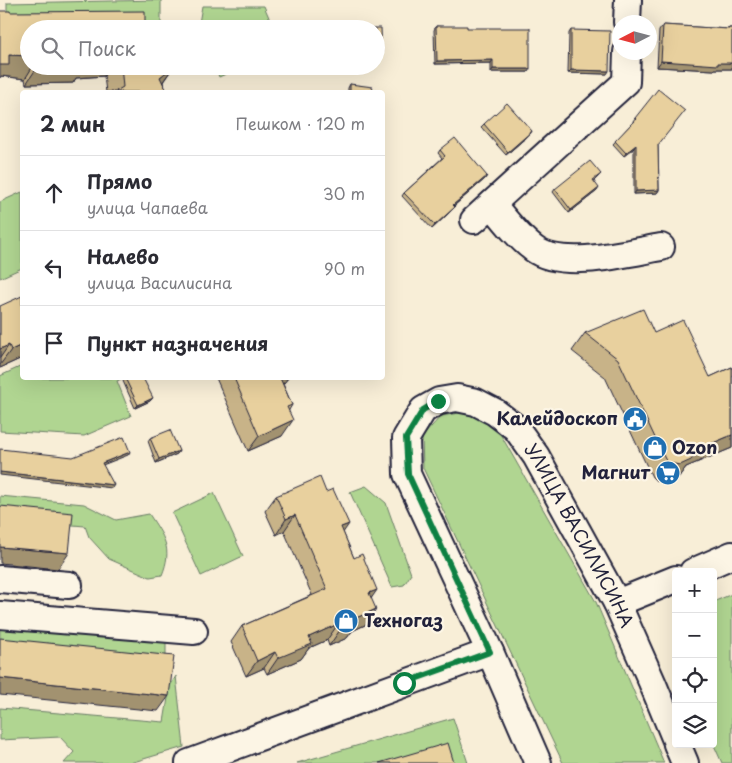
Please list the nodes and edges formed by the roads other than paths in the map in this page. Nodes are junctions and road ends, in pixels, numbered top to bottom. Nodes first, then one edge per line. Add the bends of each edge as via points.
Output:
1 (628, 0) edge
2 (627, 15) edge
3 (626, 60) edge
4 (661, 247) dead end
5 (732, 555) edge
6 (701, 568) edge
7 (0, 579) edge
8 (672, 581) edge
9 (69, 585) dead end
10 (617, 604) junction
11 (0, 615) edge
12 (194, 631) dead end
13 (490, 652) junction
14 (672, 730) edge
15 (679, 748) edge
16 (216, 758) edge
17 (189, 763) edge
18 (538, 763) edge
19 (685, 763) edge

1 - 2 street
3 - 4 street via 626,82 483,212 510,226 535,250 563,260 583,260
5 - 6 street
7 - 9 street
8 - 10 street
10 - 13 street, УЛИЦА ВАСИЛИСИНА via 536,456 516,428 476,402 456,398 438,401 423,410 406,438 408,474
10 - 14 street, УЛИЦА ВАСИЛИСИНА
11 - 12 street
13 - 16 street
13 - 18 street, УЛИЦА ВАСИЛИСИНА
15 - 19 street
16 - 17 street

